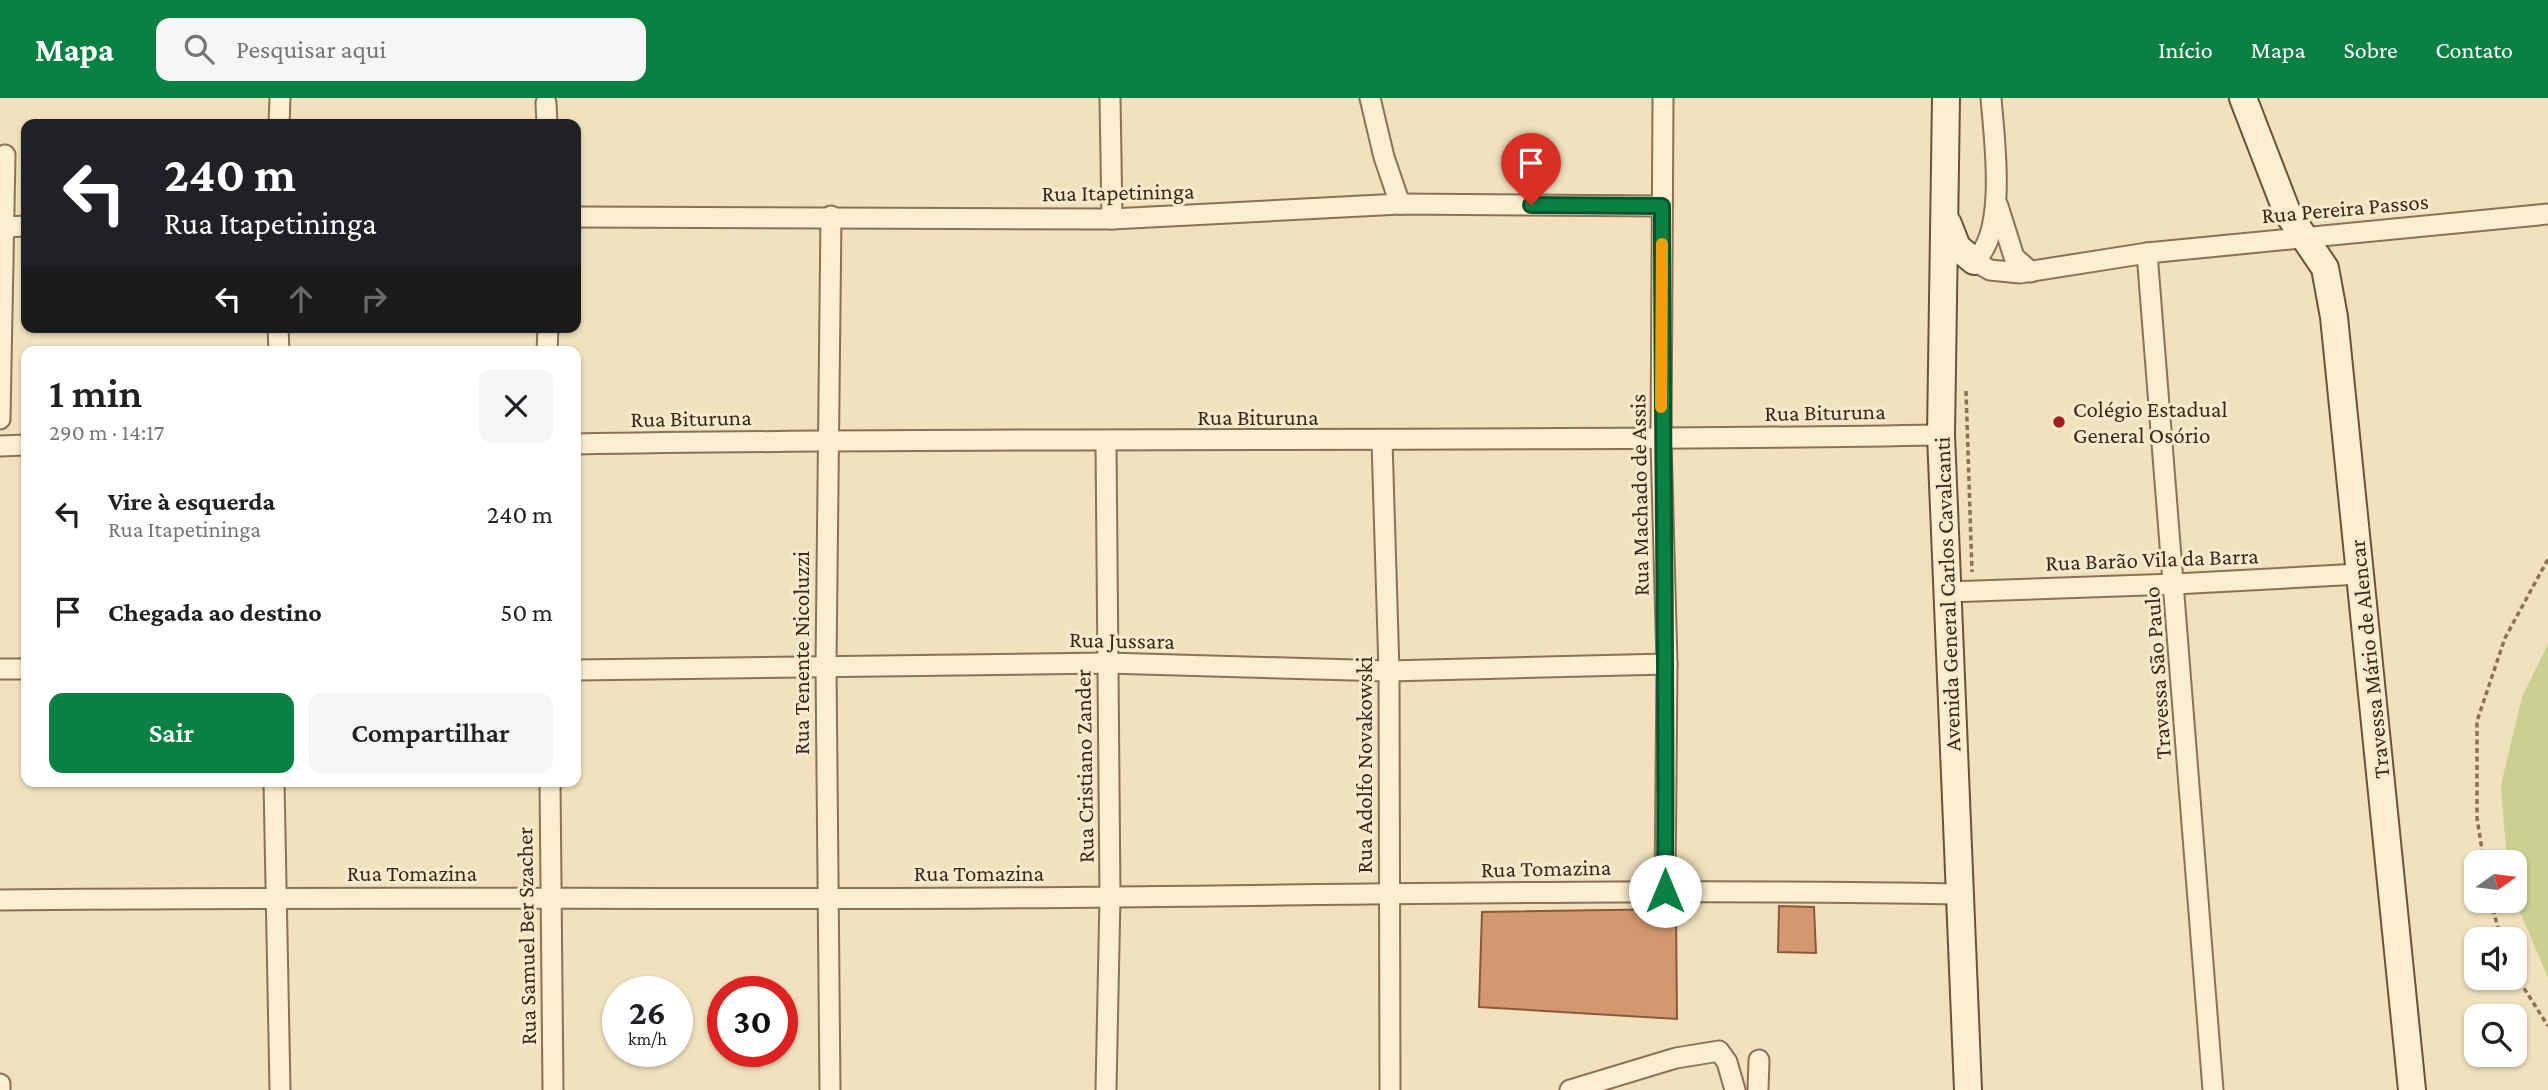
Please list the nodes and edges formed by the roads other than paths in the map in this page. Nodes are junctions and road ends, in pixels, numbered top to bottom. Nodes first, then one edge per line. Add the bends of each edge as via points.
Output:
1 (280, 98) edge
2 (1110, 98) edge
3 (1370, 98) edge
4 (1663, 98) edge
5 (1946, 98) edge
6 (1991, 98) edge
7 (2243, 98) edge
8 (546, 103) dead end
9 (279, 119) edge
10 (547, 119) edge
11 (5, 155) dead end
12 (1996, 197) junction
13 (2548, 200) edge
14 (1400, 204) junction
15 (1946, 204) junction
16 (1662, 206) junction
17 (2548, 214) edge
18 (831, 216) junction
19 (581, 217) edge
20 (2520, 217) junction
21 (1112, 219) junction
22 (21, 226) edge
23 (6, 227) junction
24 (2305, 235) junction
25 (2147, 253) junction
26 (1974, 261) junction
27 (2031, 272) junction
28 (0, 419) edge
29 (1941, 435) junction
30 (826, 440) junction
31 (1661, 440) junction
32 (1382, 441) junction
33 (1106, 442) junction
34 (581, 444) edge
35 (21, 445) edge
36 (0, 446) edge
37 (2360, 574) junction
38 (2175, 584) junction
39 (1947, 592) junction
40 (1107, 663) junction
41 (1667, 664) junction
42 (826, 666) junction
43 (0, 669) edge
44 (21, 669) edge
45 (581, 670) edge
46 (1389, 671) junction
47 (274, 787) edge
48 (550, 787) edge
49 (1665, 891) junction
50 (1388, 894) junction
51 (1958, 894) junction
52 (275, 897) junction
53 (1110, 897) junction
54 (549, 899) junction
55 (827, 899) junction
56 (0, 900) edge
57 (1759, 1060) dead end
58 (0, 1084) edge
59 (0, 1090) edge
60 (280, 1090) edge
61 (552, 1090) edge
62 (830, 1090) edge
63 (1106, 1090) edge
64 (1390, 1090) edge
65 (1570, 1090) edge
66 (1735, 1090) edge
67 (1758, 1090) edge
68 (1968, 1090) edge
69 (2213, 1090) edge
70 (2412, 1090) edge

1 - 9 street
2 - 21 street
3 - 14 street
4 - 16 street, Rua Machado de Assis
5 - 15 main road, Avenida General Carlos Cavalcanti
6 - 12 street
7 - 24 main road, Travessa Mário de Alencar via 2287,212
8 - 10 street
11 - 23 street
12 - 26 street via 1985,247
12 - 27 street via 2014,257
13 - 20 street
14 - 16 street, Rua Itapetininga
14 - 21 street, Rua Itapetininga
15 - 26 main road via 1952,238
15 - 29 main road, Avenida General Carlos Cavalcanti
16 - 31 street, Rua Machado de Assis
17 - 20 street, Rua Pereira Passos
18 - 19 street, Rua Itapetininga
18 - 21 street, Rua Itapetininga
18 - 30 street, Rua Tenente Nicoluzzi
20 - 24 street, Rua Pereira Passos
22 - 23 street
23 - 28 street
24 - 25 street, Rua Pereira Passos
24 - 37 main road, Travessa Mário de Alencar via 2325,268 2334,317
25 - 27 street
25 - 38 street, Travessa São Paulo
26 - 27 street via 1990,270
29 - 31 street, Rua Bituruna
29 - 39 main road, Avenida General Carlos Cavalcanti
30 - 33 street, Rua Bituruna
30 - 34 street, Rua Bituruna
30 - 42 street, Rua Tenente Nicoluzzi
31 - 32 street, Rua Bituruna
31 - 41 street, Rua Machado de Assis
32 - 33 street, Rua Bituruna
32 - 46 street, Rua Adolfo Novakowski
33 - 40 street, Rua Cristiano Zander
35 - 36 street
37 - 38 street, Rua Barão Vila da Barra
37 - 70 main road, Travessa Mário de Alencar
38 - 39 street, Rua Barão Vila da Barra
38 - 69 street, Travessa São Paulo
39 - 51 main road, Avenida General Carlos Cavalcanti
40 - 42 street, Rua Jussara
40 - 46 street, Rua Jussara
40 - 53 street, Rua Cristiano Zander
41 - 46 street, Rua Jussara
41 - 49 street, Rua Machado de Assis
42 - 45 street, Rua Jussara
42 - 55 street, Rua Tenente Nicoluzzi
43 - 44 street
46 - 50 street, Rua Adolfo Novakowski
47 - 52 street
48 - 54 street, Rua Samuel Ber Szacher
49 - 50 street, Rua Tomazina
49 - 51 street, Rua Tomazina
50 - 53 street, Rua Tomazina
50 - 64 street, Rua Adolfo Novakowski
51 - 68 main road, Avenida General Carlos Cavalcanti
52 - 54 street, Rua Tomazina
52 - 56 street, Rua Tomazina
52 - 60 street
53 - 55 street, Rua Tomazina
53 - 63 street, Rua Cristiano Zander
54 - 55 street, Rua Tomazina
54 - 61 street, Rua Samuel Ber Szacher
55 - 62 street, Rua Tenente Nicoluzzi
57 - 67 street
58 - 59 street
65 - 66 street via 1676,1058 1719,1051

